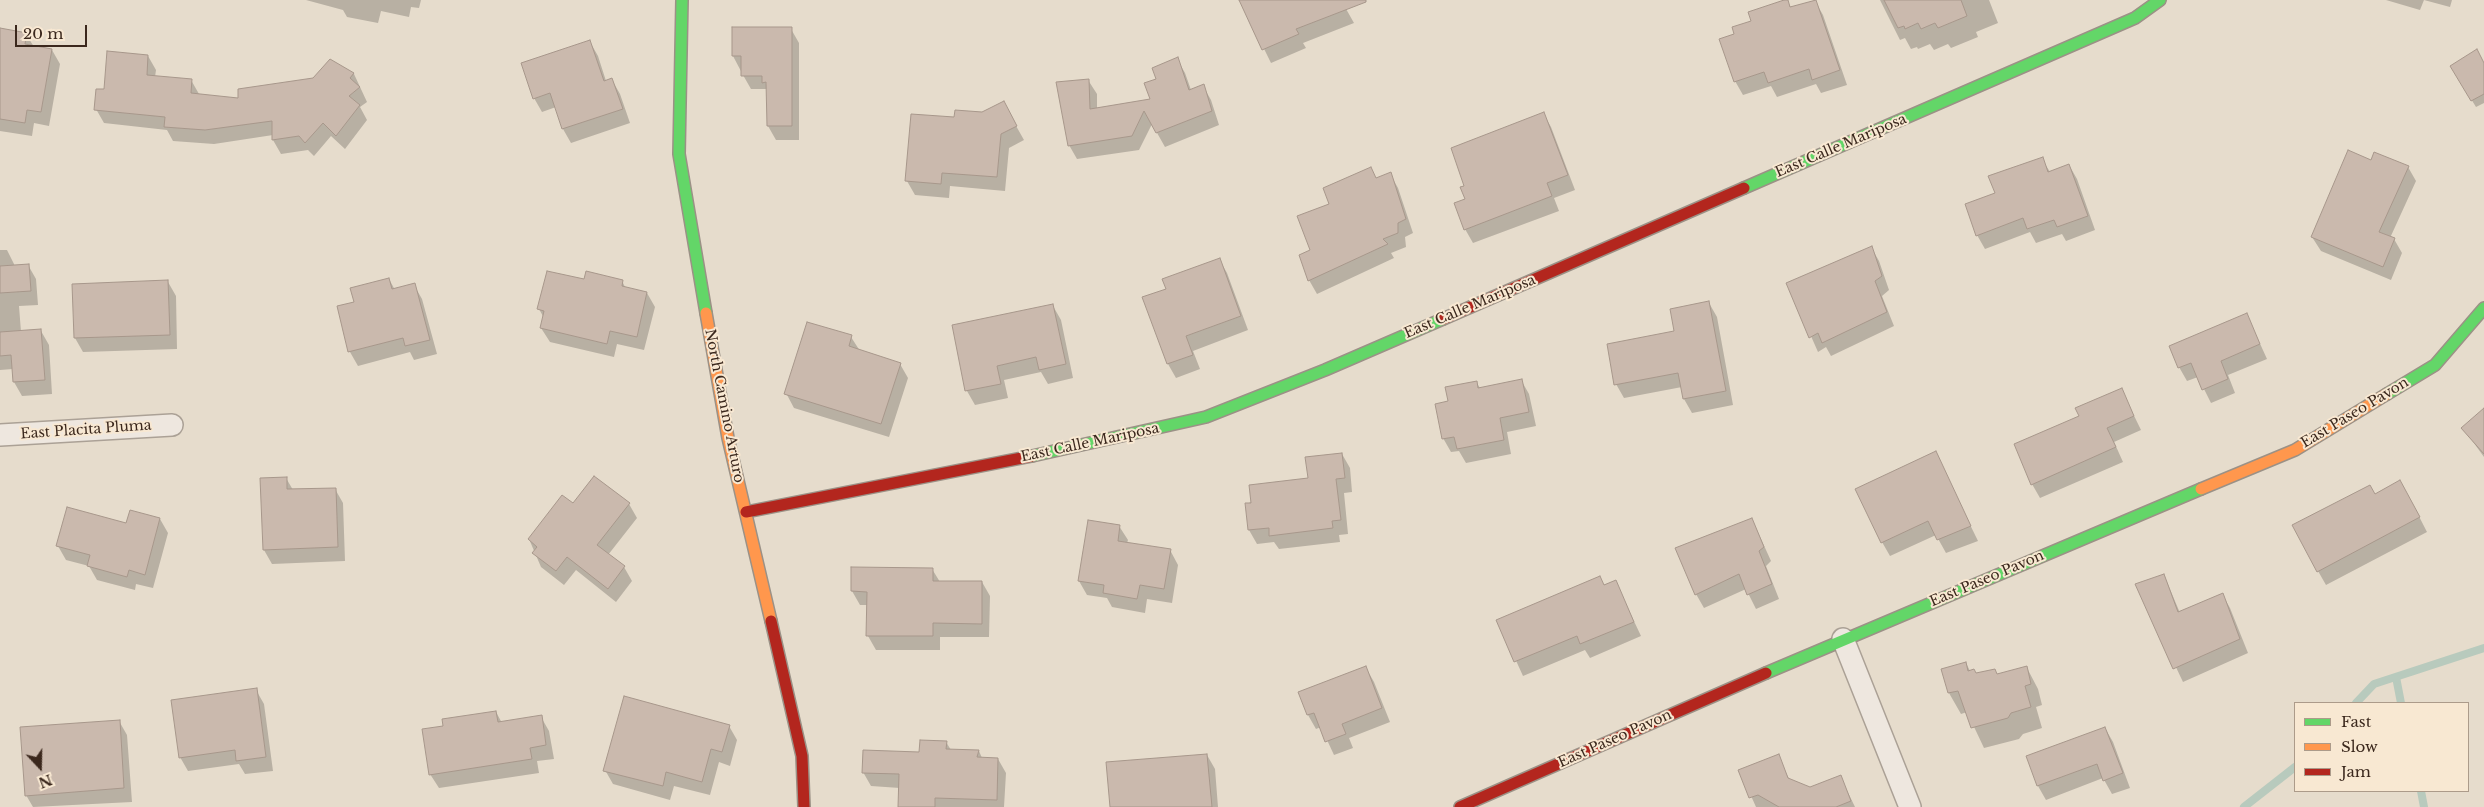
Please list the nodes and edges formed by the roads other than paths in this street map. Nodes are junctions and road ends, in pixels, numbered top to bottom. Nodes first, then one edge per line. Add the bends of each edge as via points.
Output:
1 (682, 0) edge
2 (2160, 0) edge
3 (2484, 308) edge
4 (172, 425) dead end
5 (0, 435) edge
6 (746, 512) junction
7 (1843, 640) junction
8 (804, 807) edge
9 (1460, 807) edge
10 (1910, 807) edge

1 - 6 street, North Camino Arturo via 678,154 728,438
2 - 6 street, East Calle Mariposa via 2126,22 1334,366 1206,417 1067,449
3 - 7 street, East Paseo Pavon via 2435,365 2295,450
4 - 5 street, East Placita Pluma
6 - 8 street, North Camino Arturo via 802,756
7 - 9 street, East Paseo Pavon
7 - 10 street

